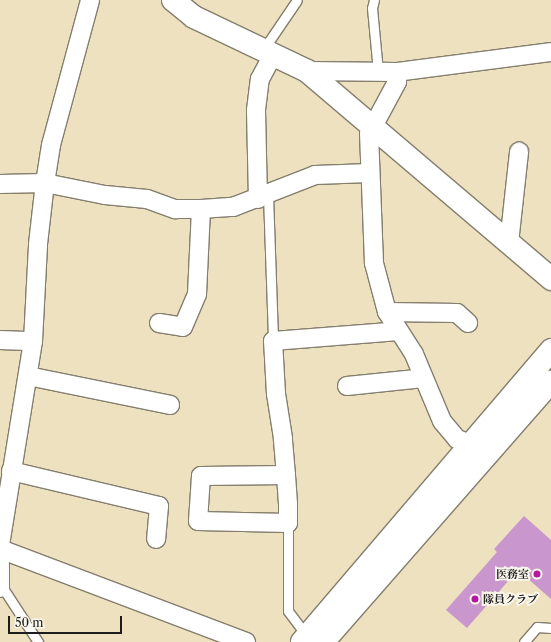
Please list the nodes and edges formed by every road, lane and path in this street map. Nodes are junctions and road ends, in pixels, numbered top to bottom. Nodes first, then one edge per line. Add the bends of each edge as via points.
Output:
1 (90, 0) edge
2 (297, 0) edge
3 (374, 0) edge
4 (179, 2) edge
5 (268, 52) junction
6 (551, 52) edge
7 (307, 71) junction
8 (378, 72) junction
9 (397, 72) junction
10 (373, 128) junction
11 (519, 152) dead end
12 (370, 173) junction
13 (45, 183) junction
14 (0, 184) edge
15 (263, 197) junction
16 (201, 209) junction
17 (509, 243) junction
18 (551, 279) edge
19 (387, 312) junction
20 (159, 323) dead end
21 (468, 323) dead end
22 (399, 331) junction
23 (0, 340) edge
24 (33, 341) junction
25 (273, 341) junction
26 (551, 350) edge
27 (28, 376) junction
28 (424, 378) junction
29 (551, 382) edge
30 (347, 386) dead end
31 (170, 405) dead end
32 (470, 444) junction
33 (11, 472) junction
34 (286, 474) junction
35 (288, 523) junction
36 (156, 539) dead end
37 (0, 545) edge
38 (0, 549) edge
39 (0, 563) edge
40 (0, 587) edge
41 (551, 628) edge
42 (311, 640) edge
43 (38, 642) edge
44 (246, 642) edge
45 (524, 642) edge

1 - 13 street via 51,145
2 - 5 lane
3 - 8 lane via 372,8
4 - 5 street via 194,17
5 - 7 street
5 - 15 street via 260,79 256,110
6 - 9 street
7 - 8 street
7 - 10 street
8 - 9 street
9 - 10 street via 397,82
10 - 12 street via 369,134
10 - 17 street
11 - 17 street
12 - 15 street via 315,175
12 - 19 street via 374,263
13 - 14 street
13 - 16 street via 105,195 147,199 174,209
13 - 24 street via 38,244
15 - 16 street via 233,207
15 - 25 lane
16 - 20 street via 197,294 183,327
17 - 18 street
19 - 21 street via 457,313
19 - 22 street
22 - 25 street
22 - 28 street via 414,354
23 - 24 street
24 - 27 street
25 - 34 street via 276,394
26 - 32 street
27 - 31 street
27 - 33 street
28 - 30 street
28 - 32 street via 442,421 457,439
29 - 42 street
32 - 42 street
33 - 36 street via 159,506
33 - 37 street
34 - 35 street
34 - 35 street via 201,476 198,521
35 - 42 lane via 288,610
38 - 44 street
39 - 40 street
40 - 43 lane
41 - 45 lane via 537,627

